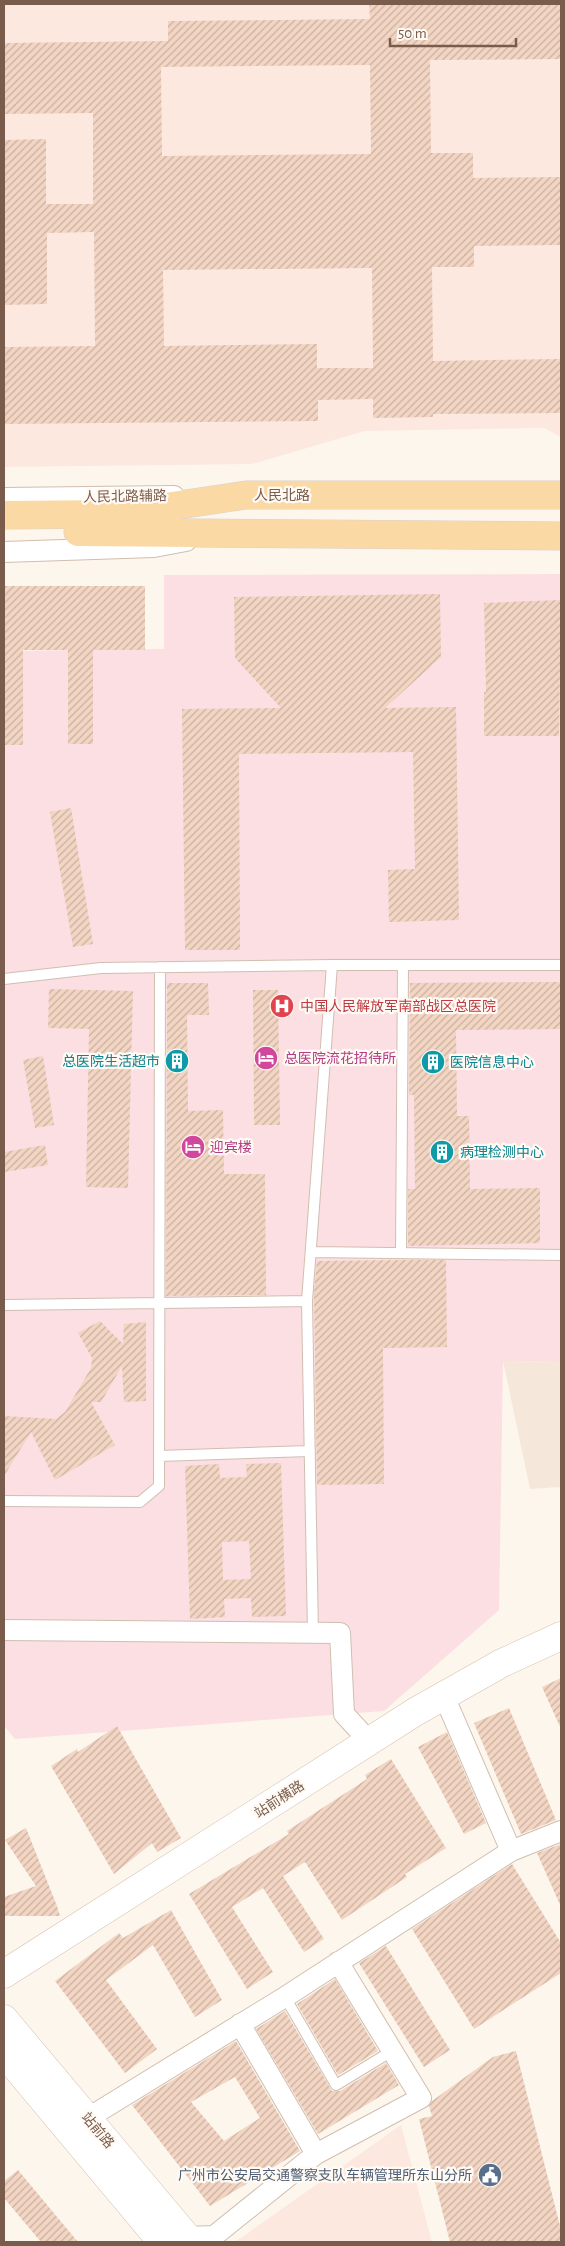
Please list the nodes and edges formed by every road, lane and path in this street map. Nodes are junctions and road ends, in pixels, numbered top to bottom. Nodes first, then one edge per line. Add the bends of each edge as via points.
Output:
1 (246, 495) junction
2 (561, 495) edge
3 (4, 498) edge
4 (4, 515) edge
5 (4, 534) edge
6 (221, 534) junction
7 (561, 536) edge
8 (4, 552) edge
9 (332, 965) junction
10 (403, 965) junction
11 (561, 965) edge
12 (160, 967) junction
13 (4, 979) edge
14 (310, 1252) junction
15 (401, 1253) junction
16 (561, 1255) edge
17 (307, 1301) junction
18 (159, 1303) junction
19 (4, 1305) edge
20 (310, 1450) junction
21 (159, 1456) junction
22 (4, 1501) edge
23 (4, 1630) edge
24 (313, 1634) junction
25 (561, 1636) edge
26 (444, 1696) junction
27 (369, 1741) junction
28 (561, 1831) edge
29 (511, 1851) junction
30 (338, 1962) junction
31 (4, 1974) edge
32 (285, 1997) junction
33 (4, 2019) edge
34 (240, 2024) junction
35 (392, 2051) junction
36 (4, 2053) edge
37 (88, 2118) junction
38 (316, 2154) junction
39 (180, 2241) edge

1 - 2 main road, 人民北路
1 - 3 street, 人民北路辅路
1 - 4 main road, 人民北路 via 119,514
5 - 6 main road
6 - 7 main road
6 - 8 street via 154,548
9 - 10 lane
9 - 12 lane
9 - 14 lane
10 - 11 lane
10 - 15 lane
12 - 13 lane via 102,968
12 - 18 lane
14 - 15 lane
14 - 17 lane
15 - 16 lane
17 - 18 lane
17 - 20 lane
18 - 19 lane
18 - 21 lane
20 - 21 lane
20 - 24 lane
21 - 22 lane via 159,1486 140,1502
23 - 24 street
24 - 27 street via 340,1633 344,1714
25 - 26 street, 站前横路
26 - 27 street, 站前横路
26 - 29 street
27 - 31 street, 站前横路
28 - 29 street
29 - 30 street
30 - 32 street
30 - 35 street
32 - 34 street
32 - 35 lane via 336,2085
33 - 37 street, 站前路
34 - 37 street
34 - 38 street
35 - 38 street via 421,2098
36 - 39 street, 站前路
37 - 39 street, 站前路
38 - 39 street via 214,2236

